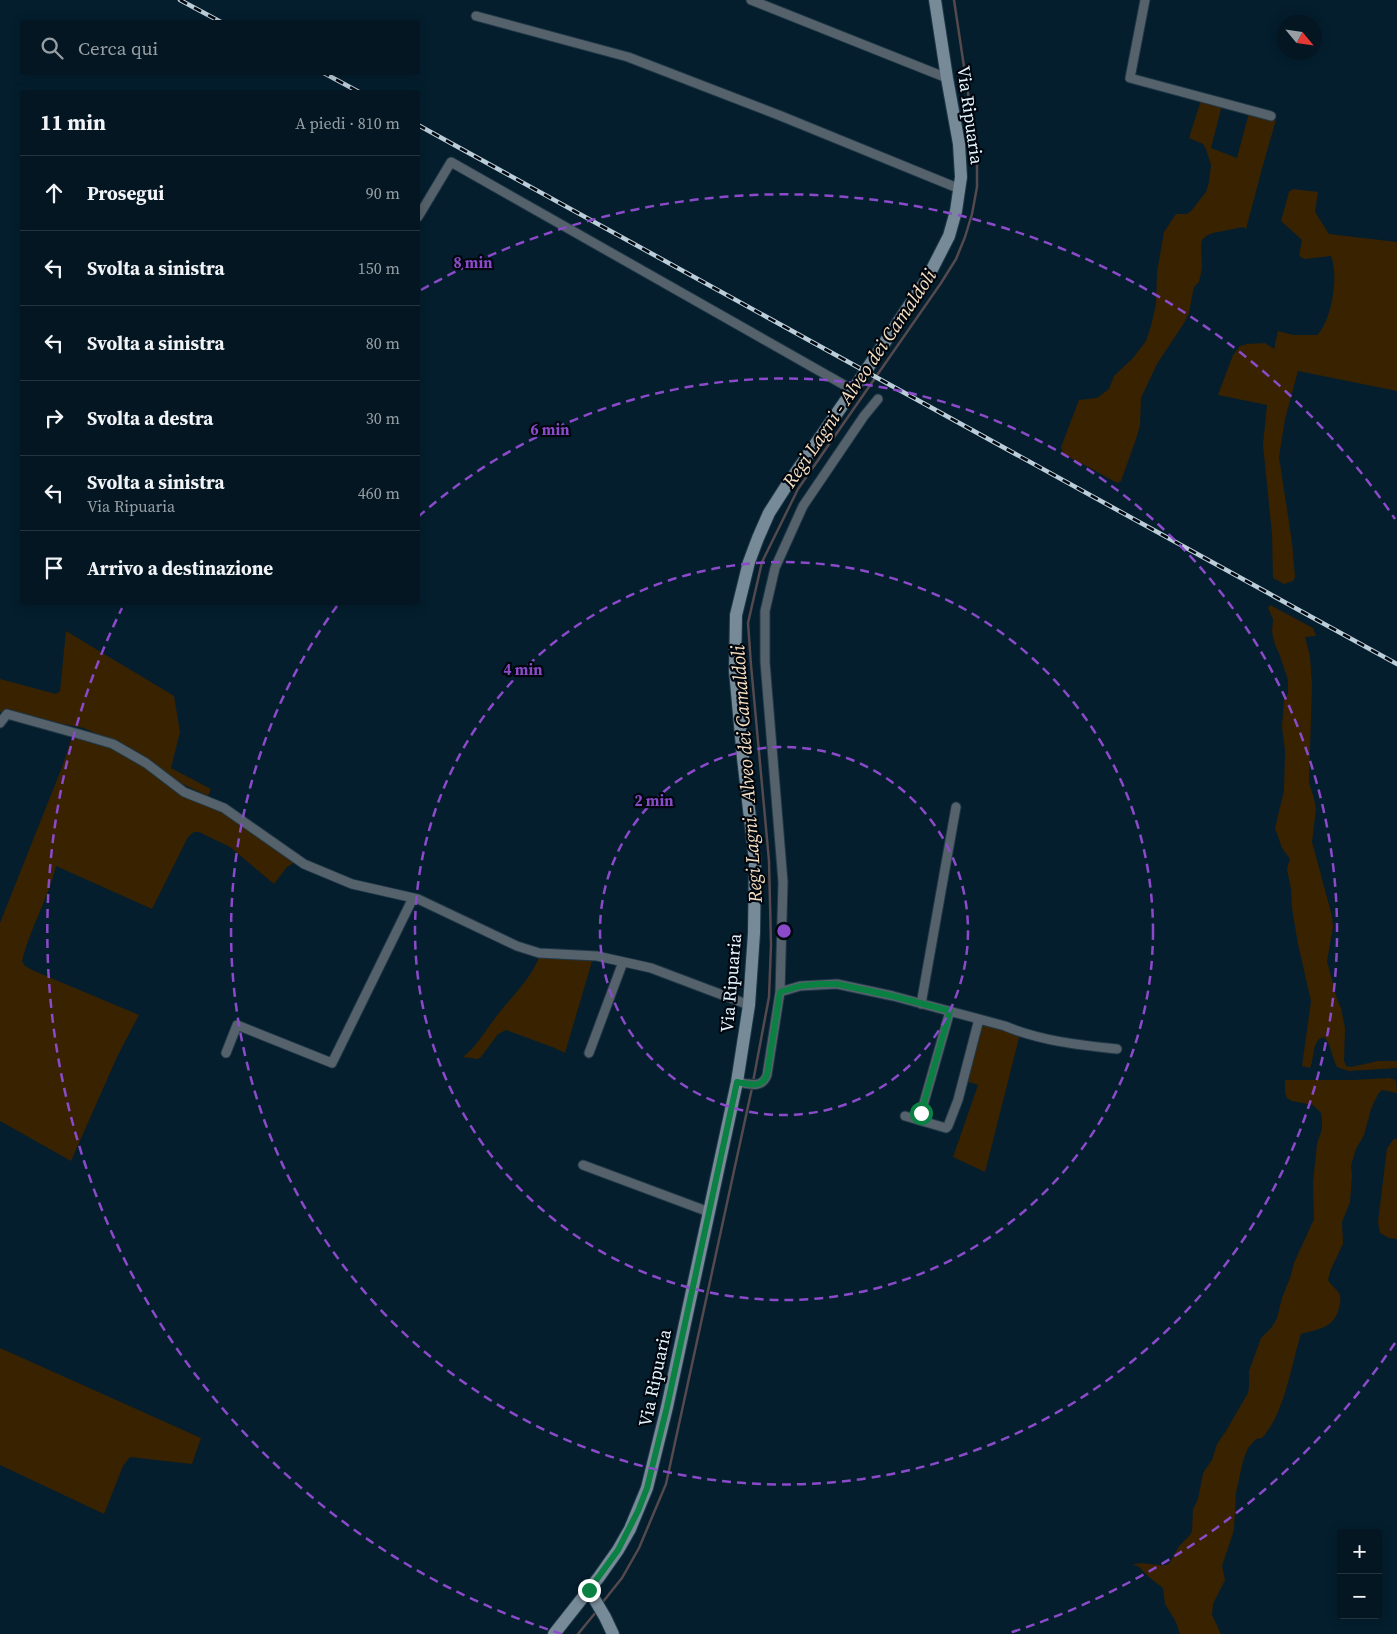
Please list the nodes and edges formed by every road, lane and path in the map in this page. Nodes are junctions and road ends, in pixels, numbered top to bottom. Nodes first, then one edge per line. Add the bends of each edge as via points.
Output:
1 (751, 0) edge
2 (935, 0) edge
3 (1146, 0) edge
4 (476, 16) dead end
5 (947, 78) junction
6 (1271, 116) dead end
7 (960, 189) junction
8 (420, 215) edge
9 (853, 390) junction
10 (878, 399) dead end
11 (0, 723) edge
12 (956, 807) dead end
13 (413, 898) junction
14 (623, 962) junction
15 (780, 992) junction
16 (921, 1004) junction
17 (749, 1005) junction
18 (950, 1011) junction
19 (979, 1019) junction
20 (1117, 1049) dead end
21 (226, 1053) dead end
22 (589, 1053) dead end
23 (741, 1082) junction
24 (921, 1113) dead end
25 (905, 1116) dead end
26 (583, 1165) dead end
27 (709, 1212) junction
28 (591, 1594) junction
29 (554, 1634) edge
30 (613, 1634) edge

1 - 5 street
2 - 5 street, Via Ripuaria
3 - 6 street via 1130,78
4 - 7 street via 628,57
5 - 7 street, Via Ripuaria via 959,144
7 - 9 street, Via Ripuaria via 949,236 941,253
8 - 9 street via 451,162
9 - 17 street, Via Ripuaria via 769,513 750,562 736,616 734,671 755,861
10 - 15 street via 803,506 775,568 767,603 765,662 783,882
11 - 13 street via 8,714 113,744 146,762 184,792 224,808 304,864 352,884
12 - 16 street
13 - 14 street via 538,953 597,956
13 - 21 street via 332,1063 237,1025
14 - 17 street via 651,968
14 - 22 street
15 - 16 street via 800,986 837,984
15 - 23 street via 767,1075 761,1084
16 - 18 street
17 - 23 street, Via Ripuaria
18 - 19 street
18 - 24 street
19 - 20 street via 1044,1039
19 - 25 street via 948,1126
23 - 27 street, Via Ripuaria
26 - 27 street
27 - 28 street, Via Ripuaria via 647,1488 634,1520
28 - 29 street, Via Ripuaria
28 - 30 street

